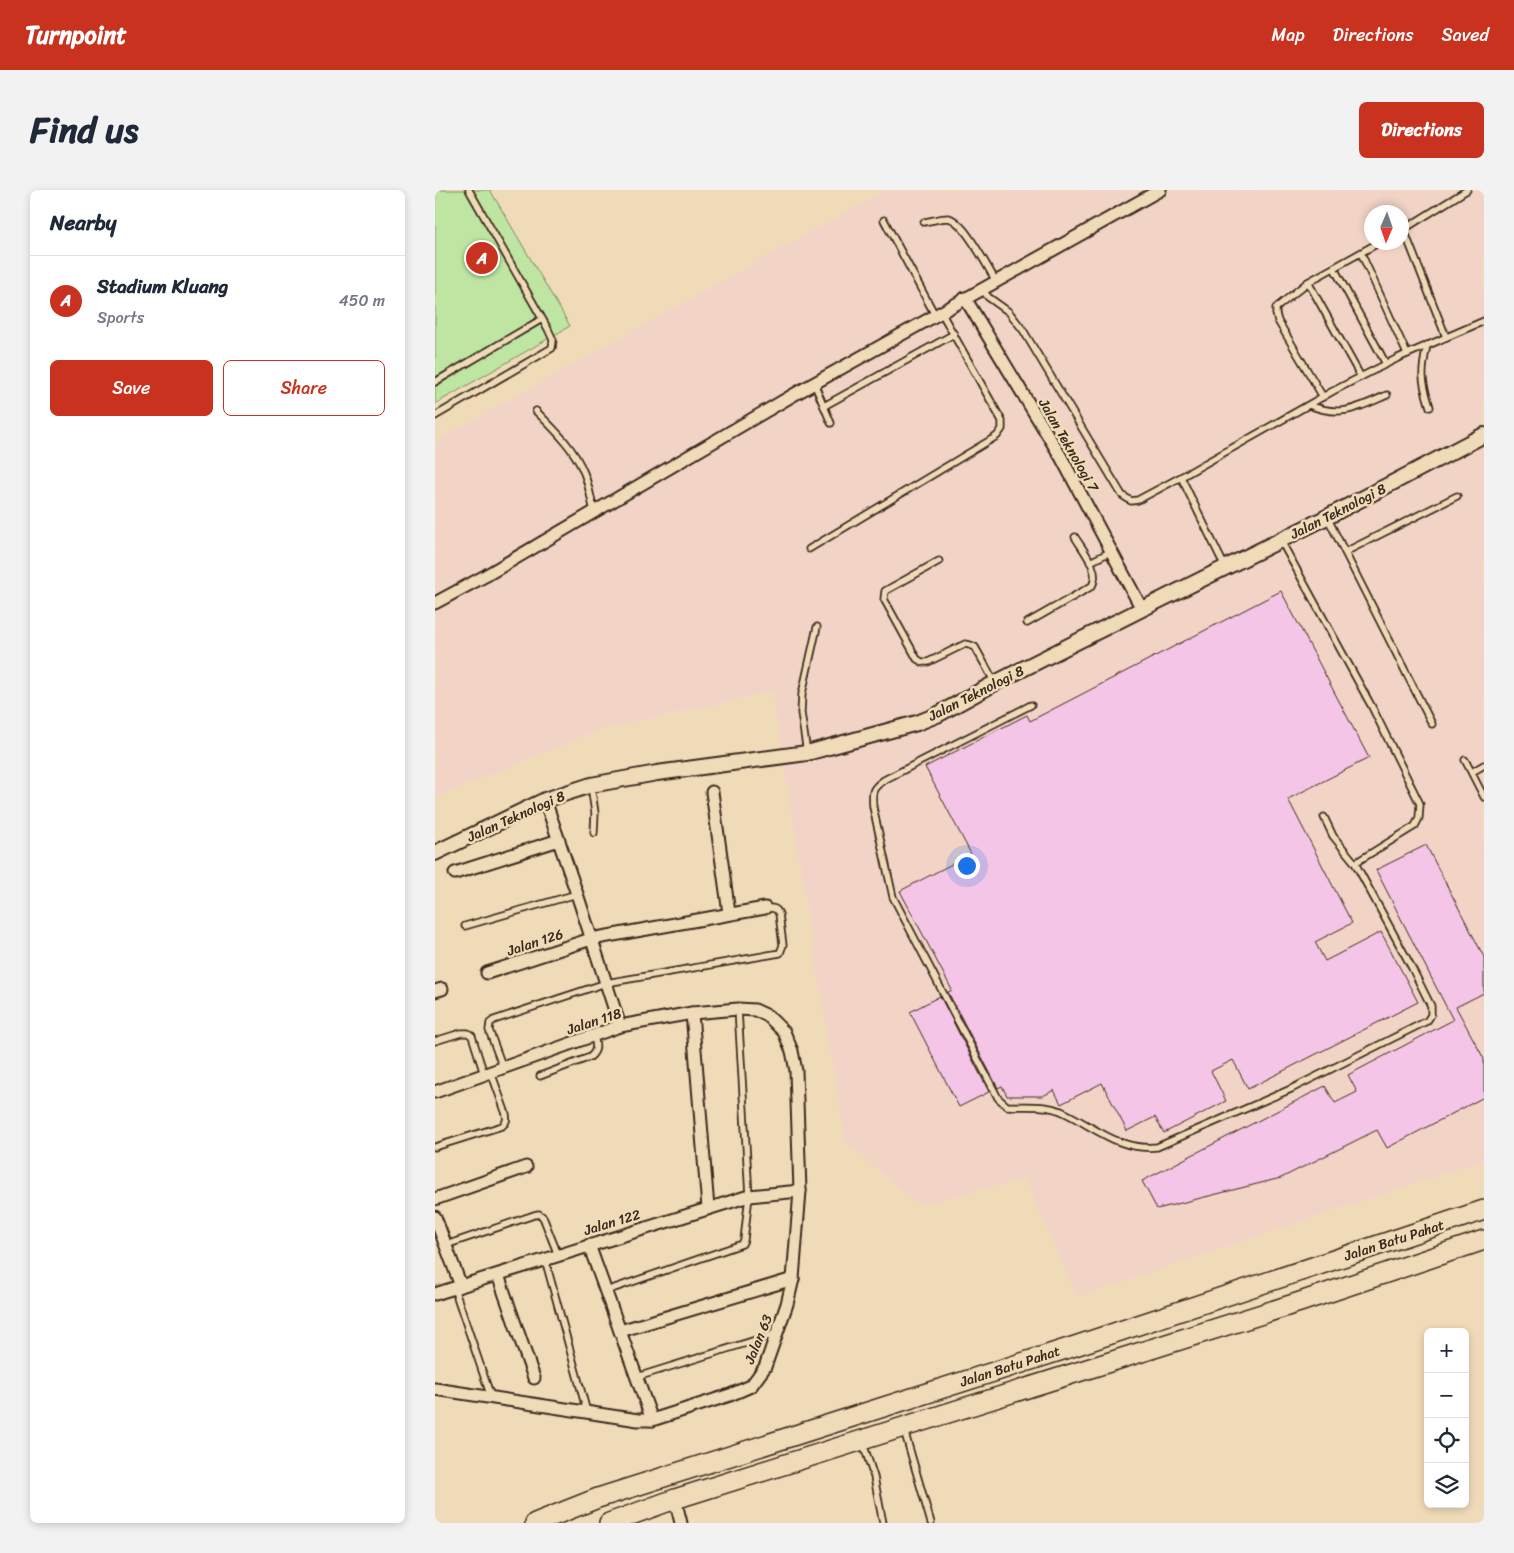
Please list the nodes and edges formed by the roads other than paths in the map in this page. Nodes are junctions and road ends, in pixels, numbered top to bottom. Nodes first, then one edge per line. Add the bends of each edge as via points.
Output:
1 (469, 190) edge
2 (1160, 190) edge
3 (1467, 190) edge
4 (884, 220) dead end
5 (924, 222) dead end
6 (1409, 226) edge
7 (1409, 245) edge
8 (1366, 250) edge
9 (1361, 253) junction
10 (1334, 268) junction
11 (996, 281) junction
12 (1309, 282) junction
13 (982, 289) junction
14 (965, 298) junction
15 (938, 313) junction
16 (542, 319) junction
17 (1484, 321) edge
18 (954, 334) junction
19 (1446, 337) junction
20 (1427, 345) junction
21 (1407, 354) junction
22 (1386, 364) junction
23 (1361, 377) junction
24 (435, 382) edge
25 (814, 383) junction
26 (1387, 395) dead end
27 (1323, 397) junction
28 (1309, 405) junction
29 (824, 406) junction
30 (1430, 406) dead end
31 (536, 411) dead end
32 (435, 416) edge
33 (831, 423) dead end
34 (1484, 435) edge
35 (1181, 477) junction
36 (1457, 496) dead end
37 (594, 512) junction
38 (1327, 518) junction
39 (1075, 537) dead end
40 (1281, 541) junction
41 (809, 548) dead end
42 (1112, 551) junction
43 (1345, 552) junction
44 (939, 561) dead end
45 (1090, 562) junction
46 (1225, 567) junction
47 (435, 603) edge
48 (1142, 609) junction
49 (1027, 623) dead end
50 (817, 627) dead end
51 (995, 683) junction
52 (1031, 705) dead end
53 (1432, 724) dead end
54 (807, 753) junction
55 (1465, 760) dead end
56 (1484, 766) edge
57 (1472, 772) junction
58 (591, 785) junction
59 (712, 792) dead end
60 (1484, 796) edge
61 (545, 800) junction
62 (1324, 817) dead end
63 (594, 833) dead end
64 (559, 840) junction
65 (435, 853) edge
66 (1355, 863) junction
67 (455, 874) dead end
68 (577, 894) junction
69 (765, 908) joint
70 (729, 914) junction
71 (465, 926) dead end
72 (591, 939) junction
73 (487, 973) dead end
74 (606, 983) junction
75 (738, 1009) junction
76 (692, 1014) junction
77 (768, 1016) joint
78 (620, 1026) junction
79 (594, 1036) junction
80 (435, 1042) edge
81 (503, 1068) junction
82 (487, 1073) junction
83 (540, 1076) dead end
84 (435, 1092) edge
85 (435, 1148) edge
86 (526, 1167) dead end
87 (800, 1191) junction
88 (749, 1196) junction
89 (435, 1199) edge
90 (709, 1208) junction
91 (1484, 1210) edge
92 (435, 1217) edge
93 (1483, 1244) edge
94 (446, 1245) junction
95 (589, 1245) junction
96 (557, 1256) junction
97 (545, 1259) junction
98 (498, 1275) junction
99 (793, 1279) junction
100 (458, 1287) junction
101 (606, 1291) junction
102 (435, 1294) edge
103 (620, 1331) junction
104 (777, 1334) junction
105 (637, 1377) junction
106 (534, 1378) dead end
107 (435, 1389) edge
108 (491, 1398) junction
109 (587, 1413) junction
110 (652, 1420) junction
111 (903, 1428) junction
112 (862, 1441) junction
113 (675, 1498) junction
114 (535, 1523) edge
115 (609, 1523) edge
116 (681, 1523) edge
117 (883, 1523) edge
118 (931, 1523) edge

1 - 16 lane
2 - 11 street
3 - 6 lane
4 - 15 lane
5 - 11 lane via 949,218 959,223
7 - 19 lane
8 - 9 lane
9 - 10 lane
9 - 21 lane
10 - 12 lane
10 - 22 lane
11 - 13 street
12 - 23 lane
12 - 27 lane via 1276,308 1276,314
13 - 14 street
13 - 35 lane via 987,297 1009,312 1023,330 1122,495 1131,501 1138,500
14 - 15 street
14 - 42 street, Jalan Teknologi 7 via 1061,457
15 - 18 lane
15 - 25 street
16 - 24 lane
16 - 32 lane via 553,340 552,348
17 - 19 lane
18 - 29 lane
18 - 41 lane via 1002,422 997,436
19 - 20 lane
20 - 21 lane
20 - 30 lane via 1422,375
21 - 22 lane
22 - 23 lane
23 - 27 lane
25 - 29 lane
25 - 37 street
26 - 28 lane via 1353,410 1322,410
27 - 28 lane
28 - 35 lane
29 - 33 lane
31 - 37 lane via 573,451 587,481
34 - 38 street, Jalan Teknologi 8
35 - 46 lane
36 - 43 lane
37 - 47 street
38 - 40 street, Jalan Teknologi 8
38 - 43 lane
39 - 45 lane
40 - 46 street, Jalan Teknologi 8
40 - 66 lane via 1372,707 1420,804 1415,826
42 - 45 lane
42 - 48 street, Jalan Teknologi 7
43 - 53 lane
44 - 51 lane via 885,591 884,600 917,659 928,662 965,644 970,645 975,647
45 - 49 lane via 1095,573 1092,586
46 - 48 street, Jalan Teknologi 8
48 - 51 street, Jalan Teknologi 8
50 - 54 lane via 802,694 801,713
51 - 54 street, Jalan Teknologi 8 via 917,723
52 - 66 lane via 884,780 872,792 893,897 998,1098 1007,1106 1047,1107 1124,1145 1145,1149 1157,1147 1291,1089 1427,1021 1431,1006
54 - 58 street, Jalan Teknologi 8 via 657,772
55 - 57 lane
56 - 57 lane
57 - 60 lane
58 - 61 street, Jalan Teknologi 8
58 - 63 lane
59 - 70 street
61 - 64 street
61 - 65 street, Jalan Teknologi 8
62 - 66 lane via 1333,836
64 - 67 street
64 - 68 street
68 - 71 lane
68 - 72 street
69 - 70 street, Jalan 126
69 - 74 lane via 777,910 779,914 783,945 780,953
70 - 72 street, Jalan 126
72 - 73 street, Jalan 126
72 - 74 street
74 - 78 street
74 - 81 lane via 490,1022 489,1030
75 - 76 street, Jalan 118
75 - 77 street, Jalan 118 via 755,1010
75 - 88 lane
76 - 78 street, Jalan 118
76 - 90 street
77 - 87 street, Jalan 63 via 784,1032 796,1071
78 - 79 street, Jalan 118
79 - 81 street, Jalan 118
79 - 83 lane via 597,1048 590,1057
80 - 82 lane via 468,1033
81 - 82 street, Jalan 118
82 - 84 street, Jalan 118
82 - 85 lane via 506,1114 506,1123
86 - 89 street
87 - 88 street, Jalan 122
87 - 99 street, Jalan 63
88 - 90 street, Jalan 122
88 - 101 lane via 742,1244
90 - 95 street, Jalan 122
91 - 114 highway, Jalan Batu Pahat via 1075,1346 598,1498
92 - 94 street
93 - 111 highway, Jalan Batu Pahat
94 - 96 lane via 539,1214
94 - 100 street
95 - 96 street, Jalan 122
95 - 101 street
96 - 97 street, Jalan 122
97 - 98 street, Jalan 122
97 - 109 lane
98 - 100 street, Jalan 122
98 - 106 street
99 - 103 street
99 - 104 street, Jalan 63
100 - 102 street, Jalan 122
100 - 108 lane
101 - 103 street
103 - 105 street
104 - 105 lane
104 - 110 street, Jalan 63 via 765,1368 751,1386
105 - 110 street
107 - 108 street, Jalan 63
108 - 109 street, Jalan 63
109 - 110 street, Jalan 63
111 - 112 highway, Jalan Batu Pahat
111 - 118 lane
112 - 113 highway, Jalan Batu Pahat
112 - 117 lane via 874,1477
113 - 115 highway, Jalan Batu Pahat
113 - 116 street

